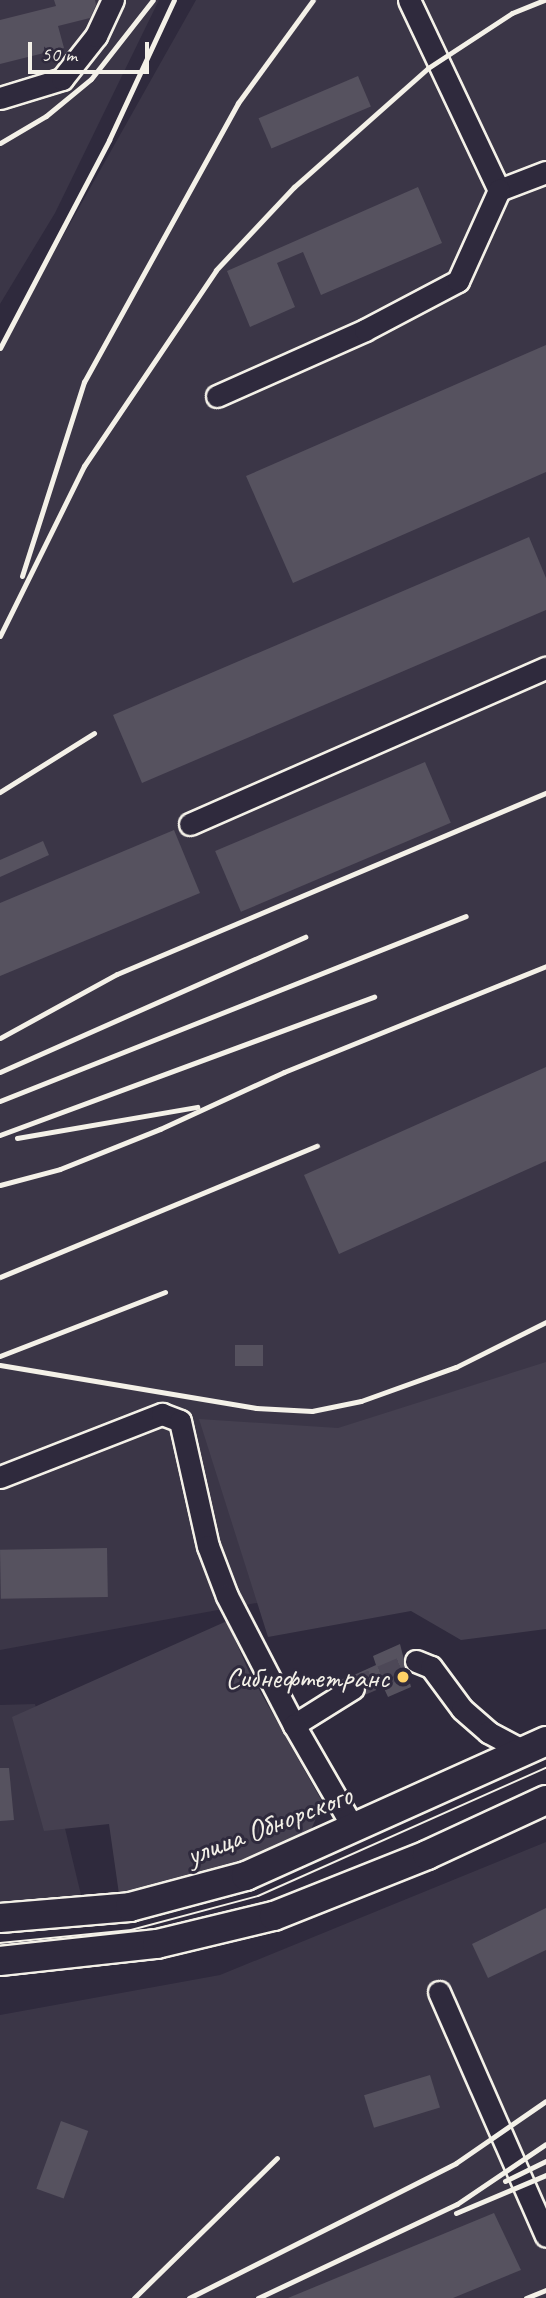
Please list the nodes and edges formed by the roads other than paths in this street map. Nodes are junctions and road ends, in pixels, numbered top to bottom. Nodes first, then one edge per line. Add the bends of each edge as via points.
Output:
1 (113, 0) edge
2 (409, 0) edge
3 (0, 99) edge
4 (546, 172) edge
5 (499, 190) junction
6 (217, 396) dead end
7 (546, 668) edge
8 (190, 824) dead end
9 (0, 1476) edge
10 (416, 1661) dead end
11 (353, 1688) tunnel mouth
12 (294, 1725) junction
13 (535, 1746) edge
14 (546, 1800) edge
15 (354, 1829) junction
16 (0, 1918) edge
17 (0, 1961) edge
18 (439, 1992) dead end
19 (546, 2236) edge

1 - 3 lane via 96,36 62,79
2 - 5 lane
4 - 5 lane
5 - 6 lane via 457,281 365,330
7 - 8 lane
9 - 12 lane via 162,1414 180,1421 208,1546 228,1596
10 - 13 lane via 432,1667 462,1709 488,1732
11 - 12 lane
12 - 15 lane
13 - 15 main road, улица Обнорского
14 - 17 main road via 427,1856 274,1916 157,1944
15 - 16 main road, улица Обнорского via 246,1876 130,1907
18 - 19 lane

